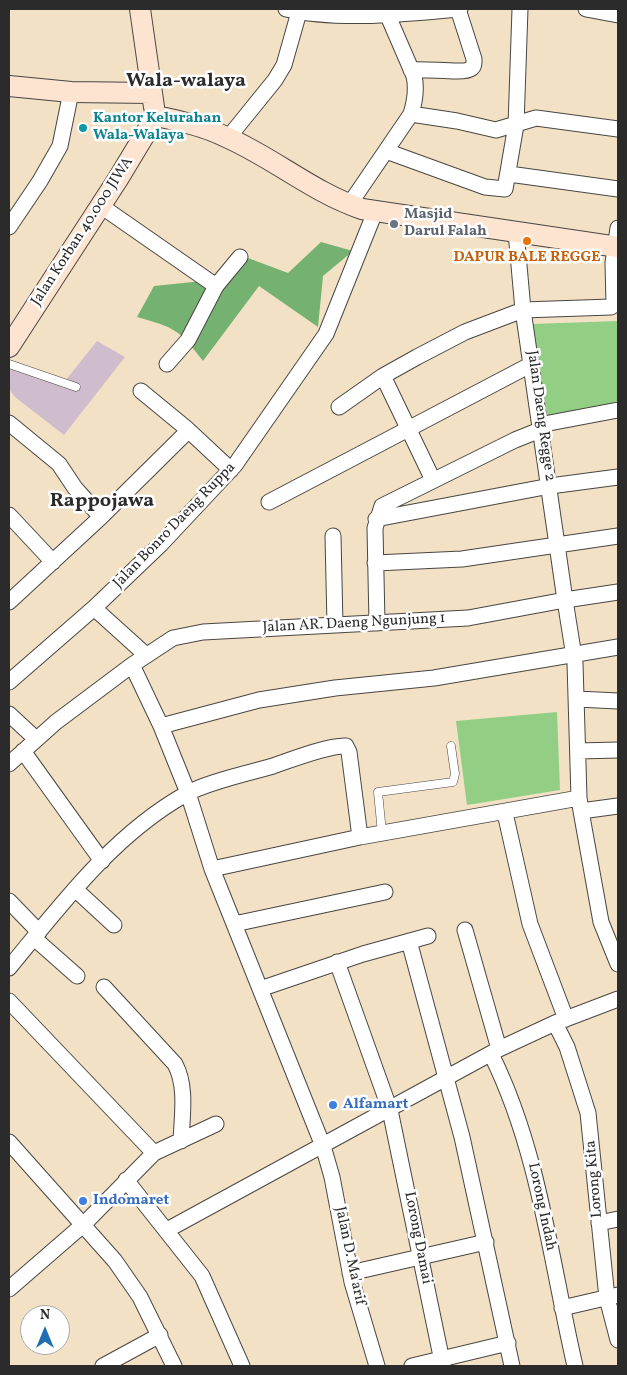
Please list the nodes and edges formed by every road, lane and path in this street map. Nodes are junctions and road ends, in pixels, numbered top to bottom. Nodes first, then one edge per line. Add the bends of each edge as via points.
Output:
1 (140, 9) edge
2 (459, 9) edge
3 (520, 9) edge
4 (586, 9) edge
5 (292, 10) edge
6 (386, 11) edge
7 (618, 15) edge
8 (412, 70) junction
9 (9, 86) edge
10 (71, 92) junction
11 (152, 93) junction
12 (411, 114) junction
13 (156, 116) junction
14 (516, 125) junction
15 (618, 129) edge
16 (228, 138) junction
17 (386, 151) junction
18 (509, 174) junction
19 (618, 188) edge
20 (349, 205) junction
21 (101, 206) junction
22 (375, 212) junction
23 (9, 227) edge
24 (516, 232) junction
25 (617, 240) edge
26 (240, 257) dead end
27 (216, 286) junction
28 (523, 310) junction
29 (9, 346) edge
30 (9, 364) edge
31 (167, 364) dead end
32 (532, 364) junction
33 (383, 376) junction
34 (76, 387) dead end
35 (141, 391) dead end
36 (339, 407) dead end
37 (618, 410) edge
38 (9, 424) edge
39 (409, 429) junction
40 (540, 430) junction
41 (188, 431) junction
42 (231, 470) junction
43 (618, 477) edge
44 (433, 480) junction
45 (550, 486) junction
46 (270, 502) dead end
47 (9, 515) edge
48 (101, 518) junction
49 (376, 519) junction
50 (333, 536) dead end
51 (618, 536) edge
52 (558, 546) junction
53 (53, 562) junction
54 (375, 563) junction
55 (618, 592) edge
56 (565, 600) junction
57 (9, 602) edge
58 (94, 608) junction
59 (377, 623) junction
60 (336, 625) junction
61 (618, 647) edge
62 (574, 652) junction
63 (146, 655) junction
64 (132, 664) junction
65 (9, 682) edge
66 (577, 699) junction
67 (618, 701) edge
68 (9, 714) edge
69 (161, 726) junction
70 (36, 739) junction
71 (451, 746) dead end
72 (618, 750) edge
73 (23, 751) junction
74 (578, 751) junction
75 (9, 764) edge
76 (188, 793) junction
77 (580, 805) junction
78 (618, 806) edge
79 (505, 813) junction
80 (382, 833) junction
81 (360, 837) junction
82 (102, 861) junction
83 (212, 869) junction
84 (75, 889) junction
85 (385, 892) dead end
86 (9, 901) edge
87 (234, 924) junction
88 (114, 925) dead end
89 (465, 930) dead end
90 (36, 935) junction
91 (428, 936) dead end
92 (409, 941) junction
93 (338, 962) junction
94 (618, 964) edge
95 (9, 968) edge
96 (77, 976) dead end
97 (104, 987) dead end
98 (260, 989) junction
99 (618, 999) edge
100 (9, 1001) edge
101 (560, 1021) junction
102 (495, 1051) junction
103 (446, 1079) junction
104 (390, 1110) junction
105 (216, 1124) dead end
106 (181, 1141) junction
107 (9, 1142) edge
108 (323, 1146) junction
109 (154, 1153) junction
110 (126, 1180) junction
111 (618, 1219) edge
112 (599, 1223) junction
113 (84, 1224) junction
114 (167, 1230) junction
115 (486, 1242) junction
116 (421, 1257) junction
117 (350, 1273) junction
118 (9, 1289) edge
119 (612, 1296) edge
120 (562, 1308) junction
121 (160, 1335) junction
122 (618, 1340) edge
123 (508, 1342) junction
124 (442, 1362) edge
125 (103, 1366) edge
126 (174, 1366) edge
127 (242, 1366) edge
128 (377, 1366) edge
129 (412, 1366) edge
130 (512, 1366) edge
131 (575, 1366) edge

1 - 11 street
2 - 6 street
2 - 8 street via 474,59 473,67 461,71
3 - 14 street
4 - 7 street
5 - 6 street
5 - 16 street via 284,65
6 - 8 street
8 - 12 street via 416,86
9 - 10 street
10 - 11 street
10 - 23 street via 60,146
11 - 13 street
12 - 14 street via 496,130
12 - 17 street
13 - 16 street via 205,128
13 - 21 street, Jalan Korban 40.000 JIWA
14 - 15 street via 536,118
14 - 18 street
16 - 20 street
17 - 18 street via 484,187 505,189
17 - 20 street
18 - 19 street
20 - 22 street
21 - 27 street
21 - 29 street, Jalan Korban 40.000 JIWA
22 - 24 street
22 - 42 street, Jalan Bonro Daeng Ruppa via 326,334
24 - 25 street
24 - 28 street, Jalan Daeng Regge 2
25 - 28 street via 614,305
26 - 27 street
27 - 31 street via 188,340
28 - 32 street, Jalan Daeng Regge 2
28 - 33 street via 466,332
30 - 34 lane
32 - 39 street
32 - 40 street, Jalan Daeng Regge 2
33 - 36 street
33 - 39 street
35 - 41 street
37 - 40 street via 544,424
38 - 48 street via 59,464
39 - 44 street
39 - 46 street
40 - 44 street
40 - 45 street, Jalan Daeng Regge 2
41 - 42 street
41 - 48 street
42 - 58 street, Jalan Bonro Daeng Ruppa
43 - 45 street
44 - 49 street via 387,502
45 - 49 street
45 - 52 street, Jalan Daeng Regge 2
47 - 53 street
48 - 53 street
49 - 54 street
50 - 60 street
51 - 52 street
52 - 54 street via 462,559
52 - 56 street, Jalan Daeng Regge 2
53 - 57 street
54 - 59 street
55 - 56 street, Jalan AR. Daeng Ngunjung 1
56 - 59 street, Jalan AR. Daeng Ngunjung 1 via 478,616
56 - 62 street, Jalan Daeng Regge 2
58 - 63 street
58 - 65 street, Jalan Bonro Daeng Ruppa
59 - 60 street, Jalan AR. Daeng Ngunjung 1
60 - 63 street, Jalan AR. Daeng Ngunjung 1 via 191,633 172,638
61 - 62 street
62 - 66 street, Jalan Daeng Regge 2
62 - 69 street via 434,678 259,700
63 - 64 street, Jalan AR. Daeng Ngunjung 1
64 - 69 street, Jalan D. Ma'arif
64 - 70 street, Jalan AR. Daeng Ngunjung 1
66 - 67 street
66 - 74 street, Jalan Daeng Regge 2
68 - 70 street
69 - 76 street, Jalan D. Ma'arif
70 - 73 street, Jalan AR. Daeng Ngunjung 1
71 - 80 lane via 453,782 378,792
72 - 74 street
73 - 75 street, Jalan AR. Daeng Ngunjung 1
73 - 82 street
74 - 77 street, Jalan Daeng Regge 2
76 - 81 street via 316,752 346,746
76 - 82 street via 128,836
76 - 83 street, Jalan D. Ma'arif
77 - 78 street
77 - 79 street
77 - 94 street, Jalan Daeng Regge 2 via 601,922
79 - 80 street
79 - 101 street, Lorong Kita via 530,924
80 - 81 street
81 - 83 street
82 - 84 street
83 - 87 street, Jalan D. Ma'arif
84 - 88 street
84 - 90 street
85 - 87 street
86 - 90 street
87 - 98 street, Jalan D. Ma'arif
89 - 102 street, Lorong Indah
90 - 95 street
90 - 96 street
91 - 92 street
92 - 93 street
92 - 103 street
93 - 98 street
93 - 104 street, Lorong Damai
97 - 106 street via 175,1064 182,1088
98 - 108 street, Jalan D. Ma'arif
99 - 101 street
100 - 109 street
101 - 102 street
101 - 112 street, Lorong Kita via 588,1113
102 - 103 street
102 - 120 street, Lorong Indah via 530,1156
103 - 104 street
103 - 115 street
104 - 108 street
104 - 116 street, Lorong Damai
105 - 106 street
106 - 109 street
107 - 113 street
108 - 114 street
108 - 117 street, Jalan D. Ma'arif
109 - 110 street
110 - 113 street
110 - 114 street
111 - 112 street
112 - 119 street, Lorong Kita
113 - 118 street
113 - 121 street via 140,1297
114 - 127 street via 205,1282
115 - 116 street
115 - 123 street
116 - 117 street
116 - 124 street, Lorong Damai
117 - 128 street, Jalan D. Ma'arif
119 - 120 street
119 - 122 street, Lorong Kita
120 - 131 street, Lorong Indah
121 - 125 street
121 - 126 street
123 - 124 street
123 - 130 street
124 - 129 street

